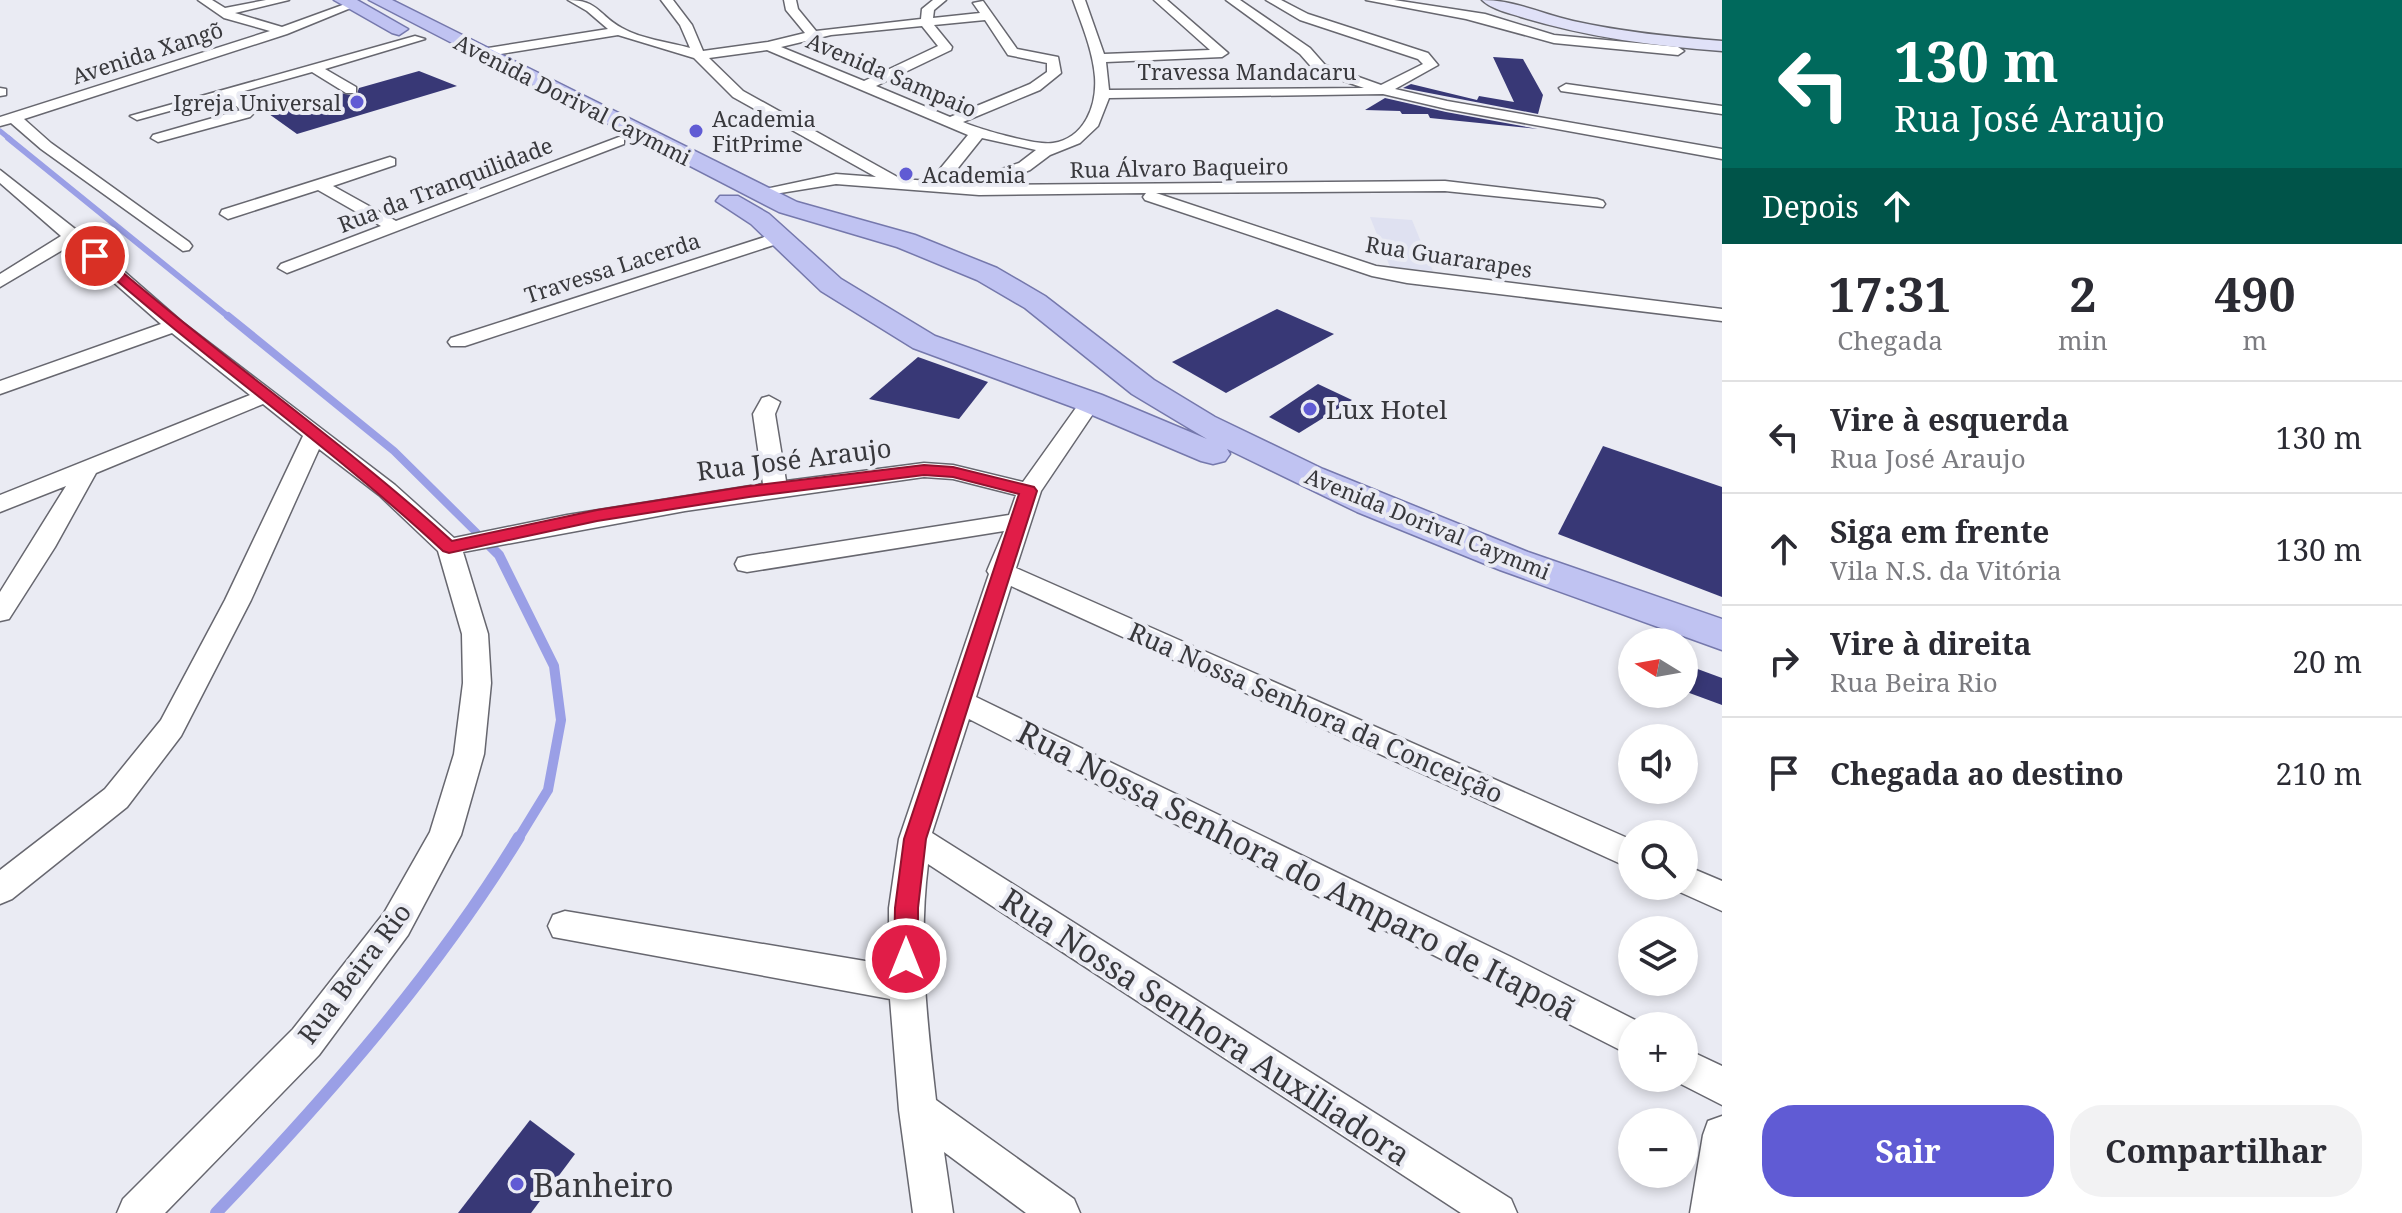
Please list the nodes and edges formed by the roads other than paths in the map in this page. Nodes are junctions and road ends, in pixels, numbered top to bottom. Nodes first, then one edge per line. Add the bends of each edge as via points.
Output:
1 (204, 0) edge
2 (283, 0) edge
3 (378, 0) edge
4 (574, 0) edge
5 (652, 0) edge
6 (790, 0) edge
7 (940, 0) edge
8 (977, 0) edge
9 (1079, 0) edge
10 (1160, 0) edge
11 (1232, 0) edge
12 (1272, 0) edge
13 (1372, 0) edge
14 (1490, 0) edge
15 (348, 2) edge
16 (671, 5) edge
17 (222, 13) junction
18 (990, 16) junction
19 (1471, 17) junction
20 (926, 23) junction
21 (1576, 26) junction
22 (283, 31) junction
23 (618, 31) junction
24 (812, 34) junction
25 (419, 39) junction
26 (768, 46) junction
27 (1722, 46) edge
28 (1678, 51) dead end
29 (482, 53) junction
30 (699, 55) junction
31 (1098, 58) junction
32 (314, 68) junction
33 (865, 86) junction
34 (1566, 88) dead end
35 (351, 90) dead end
36 (1383, 90) junction
37 (227, 92) junction
38 (1105, 94) junction
39 (1722, 110) edge
40 (137, 116) dead end
41 (9, 120) edge
42 (951, 122) junction
43 (978, 133) junction
44 (158, 138) dead end
45 (619, 141) junction
46 (1052, 149) junction
47 (1722, 154) edge
48 (390, 162) dead end
49 (0, 175) edge
50 (320, 185) junction
51 (900, 185) junction
52 (934, 187) junction
53 (979, 190) junction
54 (1133, 191) junction
55 (762, 194) junction
56 (9, 198) edge
57 (1597, 204) dead end
58 (228, 214) dead end
59 (393, 226) junction
60 (73, 236) junction
61 (780, 237) junction
62 (906, 241) junction
63 (183, 246) dead end
64 (287, 268) dead end
65 (0, 282) edge
66 (831, 285) junction
67 (1722, 315) edge
68 (175, 326) junction
69 (1067, 327) junction
70 (458, 342) dead end
71 (971, 362) junction
72 (0, 388) edge
73 (263, 397) junction
74 (769, 402) dead end
75 (1090, 402) junction
76 (315, 434) junction
77 (86, 471) junction
78 (775, 488) junction
79 (1029, 491) junction
80 (0, 504) edge
81 (1018, 521) junction
82 (458, 545) junction
83 (747, 564) dead end
84 (1000, 571) junction
85 (0, 612) edge
86 (1638, 628) edge
87 (1722, 635) edge
88 (1698, 650) edge
89 (1722, 659) edge
90 (961, 702) junction
91 (915, 839) junction
92 (1618, 849) edge
93 (1698, 885) edge
94 (0, 889) edge
95 (1722, 896) edge
96 (565, 926) dead end
97 (906, 985) junction
98 (1618, 1031) edge
99 (1698, 1073) edge
100 (1722, 1086) edge
101 (918, 1110) junction
102 (1722, 1135) edge
103 (137, 1213) edge
104 (933, 1213) edge
105 (1060, 1213) edge
106 (1497, 1213) edge
107 (1710, 1213) edge

1 - 17 street
2 - 17 street
3 - 29 main road, Avenida Dorival Caymmi
4 - 23 street
5 - 16 street
6 - 24 street
7 - 20 street via 928,9
8 - 18 street
9 - 31 street
10 - 31 street via 1222,53
11 - 36 street via 1305,51 1320,68
12 - 36 street, Travessa Mandacaru via 1304,17 1423,56 1431,65
13 - 19 street
14 - 21 street
15 - 22 street, Avenida Xangõ
15 - 25 main road, Avenida Dorival Caymmi
16 - 30 street
17 - 22 street
18 - 20 street
18 - 42 street via 1015,53 1053,60 1054,73 1035,87
19 - 21 street
19 - 28 street via 1554,39
20 - 24 street
20 - 33 street via 946,47
21 - 27 street
22 - 41 street, Avenida Xangõ
23 - 29 street
23 - 30 street
24 - 26 street
25 - 32 street
25 - 45 main road, Avenida Dorival Caymmi
26 - 30 street
26 - 33 street, Avenida Sampaio
29 - 55 main road, Avenida Dorival Caymmi
30 - 51 street via 738,94
31 - 38 street
32 - 35 street
32 - 37 street
33 - 42 street, Avenida Sampaio
34 - 39 street
36 - 38 street, Travessa Mandacaru
36 - 47 street
37 - 40 street
37 - 44 street via 250,110
38 - 46 street via 1091,124 1074,140
41 - 63 street
42 - 43 street, Avenida Sampaio
43 - 46 street
43 - 52 street, Avenida Sampaio
45 - 59 street, Rua da Tranquilidade
45 - 61 main road, Avenida Dorival Caymmi via 745,210
46 - 53 street via 1022,168 988,177
48 - 50 street
49 - 56 street, Rua Beira Rio
50 - 58 street
50 - 59 street
51 - 52 street, Rua Álvaro Baqueiro
51 - 55 street, Rua Álvaro Baqueiro via 836,179
52 - 53 street, Rua Álvaro Baqueiro
53 - 54 street, Rua Álvaro Baqueiro
54 - 57 street, Rua Álvaro Baqueiro via 1445,186
54 - 67 street, Rua Guararapes via 1372,271
55 - 62 main road, Avenida Dorival Caymmi via 788,207
56 - 60 street, Rua Beira Rio
59 - 64 street, Rua da Tranquilidade
60 - 65 street
60 - 68 street, Rua Beira Rio
61 - 66 main road, Avenida Dorival Caymmi
61 - 70 street, Travessa Lacerda
62 - 66 main road via 859,239 831,250
62 - 69 main road, Avenida Dorival Caymmi via 987,274
66 - 71 main road, Avenida Dorival Caymmi via 924,342
68 - 72 street
68 - 73 street, Rua Beira Rio
69 - 71 main road via 1066,351 1051,364
69 - 87 main road, Avenida Dorival Caymmi via 1143,387 1203,424 1311,477 1514,561
71 - 75 main road, Avenida Dorival Caymmi
73 - 76 street, Rua Beira Rio
73 - 77 street
74 - 78 street via 764,414
75 - 79 street
75 - 86 main road, Avenida Dorival Caymmi via 1392,536
76 - 82 street, Rua Beira Rio
76 - 94 street via 171,728 116,798
77 - 80 street
77 - 85 street
78 - 79 street, Rua José Araujo via 924,470
78 - 82 street, Rua José Araujo via 518,530
79 - 81 street
81 - 83 street
81 - 84 street
82 - 103 street, Rua Beira Rio via 475,634 477,683 469,754 445,835 396,924 306,1042
84 - 90 street
84 - 92 street, Rua Nossa Senhora da Conceição
88 - 89 main road
90 - 91 street
90 - 98 street, Rua Nossa Senhora do Amparo de Itapoã
91 - 97 street via 906,908
91 - 106 street, Rua Nossa Senhora Auxiliadora
93 - 95 street
96 - 97 street
97 - 101 street
99 - 100 street
101 - 104 street
101 - 105 street
102 - 107 street

